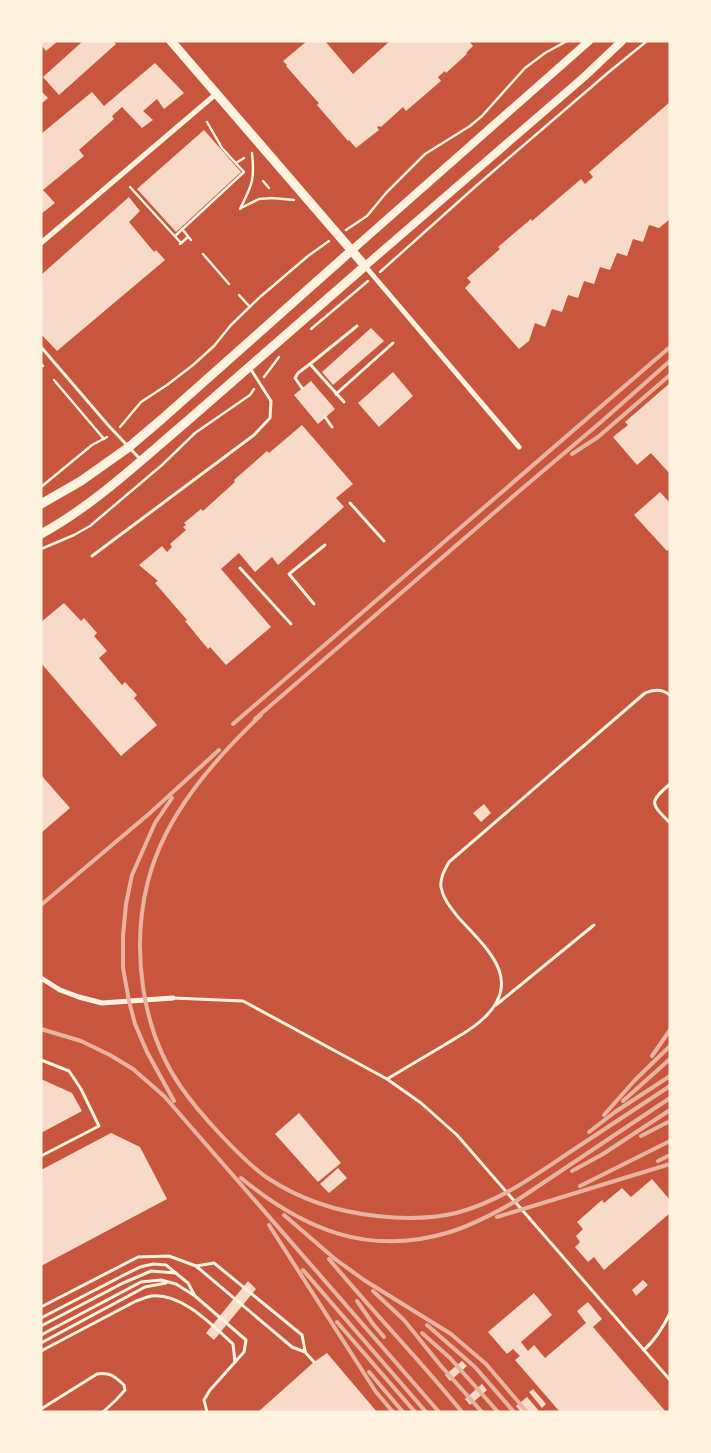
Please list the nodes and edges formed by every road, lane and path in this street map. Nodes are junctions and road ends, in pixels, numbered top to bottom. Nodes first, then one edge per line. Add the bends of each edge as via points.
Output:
1 (171, 41) edge
2 (567, 41) edge
3 (589, 41) edge
4 (622, 41) edge
5 (647, 41) edge
6 (216, 94) junction
7 (207, 122) dead end
8 (250, 134) junction
9 (244, 158) dead end
10 (236, 163) junction
11 (263, 181) dead end
12 (130, 187) dead end
13 (269, 188) dead end
14 (308, 201) junction
15 (353, 225) dead end
16 (182, 229) junction
17 (175, 236) junction
18 (188, 237) junction
19 (191, 240) dead end
20 (41, 243) edge
21 (319, 248) dead end
22 (350, 251) junction
23 (203, 254) dead end
24 (365, 266) junction
25 (389, 266) dead end
26 (229, 284) dead end
27 (354, 293) dead end
28 (239, 295) dead end
29 (250, 308) junction
30 (357, 326) dead end
31 (310, 330) dead end
32 (393, 342) dead end
33 (41, 347) edge
34 (284, 352) dead end
35 (310, 364) junction
36 (250, 367) junction
37 (54, 380) dead end
38 (260, 382) junction
39 (302, 388) dead end
40 (336, 394) junction
41 (344, 402) dead end
42 (326, 417) dead end
43 (332, 427) dead end
44 (115, 432) junction
45 (104, 439) junction
46 (129, 447) junction
47 (520, 447) dead end
48 (141, 461) junction
49 (41, 487) edge
50 (350, 503) dead end
51 (41, 504) edge
52 (41, 534) edge
53 (384, 541) dead end
54 (325, 545) dead end
55 (41, 549) edge
56 (92, 556) dead end
57 (240, 568) dead end
58 (314, 604) dead end
59 (291, 624) dead end
60 (670, 695) edge
61 (670, 784) edge
62 (670, 823) edge
63 (594, 925) dead end
64 (41, 978) edge
65 (174, 998) joint
66 (495, 1006) junction
67 (41, 1060) edge
68 (387, 1079) junction
69 (41, 1156) edge
70 (196, 1266) junction
71 (177, 1273) junction
72 (169, 1282) junction
73 (195, 1296) junction
74 (41, 1308) edge
75 (670, 1312) edge
76 (41, 1318) edge
77 (41, 1326) edge
78 (41, 1335) edge
79 (41, 1343) edge
80 (644, 1350) junction
81 (41, 1351) edge
82 (305, 1352) junction
83 (236, 1362) junction
84 (314, 1362) dead end
85 (670, 1380) edge
86 (41, 1409) edge
87 (102, 1412) edge
88 (208, 1412) edge

1 - 6 main road
2 - 15 path via 525,68 482,116 425,154 368,216
3 - 22 street
4 - 24 street
5 - 25 path
6 - 8 main road
6 - 20 street
7 - 10 path via 220,145
8 - 14 main road
8 - 14 path via 253,178 240,209 259,199
9 - 10 path
10 - 16 path via 243,174
11 - 13 path
12 - 17 path
14 - 22 main road
16 - 17 path
16 - 18 path
17 - 18 path via 181,243
18 - 19 path
21 - 29 path
22 - 24 main road
22 - 46 main road
23 - 26 path
24 - 36 main road
24 - 47 street
27 - 31 path
28 - 29 path
29 - 44 path via 194,365 141,402
30 - 35 lane
32 - 40 lane
33 - 44 lane
34 - 38 path
35 - 39 lane via 295,378
35 - 40 lane
36 - 38 lane
36 - 48 main road
37 - 45 path
38 - 55 path via 250,394 195,434 90,526
38 - 56 lane via 271,401 270,418 254,435
40 - 41 lane
42 - 43 lane
44 - 45 path
44 - 46 lane
45 - 49 path
46 - 48 lane
46 - 51 main road
48 - 52 main road via 82,509
50 - 53 lane
54 - 58 lane via 289,574
57 - 59 lane
60 - 66 lane via 660,690 645,693 449,862 443,872 441,882 445,899 494,957 500,969 501,990
61 - 62 lane via 654,801 655,807
63 - 66 lane
64 - 65 street via 60,990 102,1003
65 - 68 lane via 242,1001
66 - 68 lane via 467,1031
67 - 69 lane via 69,1071 99,1126
68 - 80 lane via 457,1135
70 - 74 lane via 169,1256 138,1257
70 - 82 lane via 292,1347
70 - 82 lane via 214,1263 302,1336
71 - 73 lane
71 - 76 lane via 166,1265 140,1267
71 - 77 lane via 151,1271
72 - 73 lane
72 - 78 lane via 141,1282
72 - 79 lane via 146,1287
73 - 83 lane via 246,1340 244,1352
75 - 80 lane via 655,1340
80 - 85 lane
81 - 83 lane via 151,1296 171,1298 193,1310 233,1344
82 - 84 lane
83 - 88 lane via 204,1400
86 - 87 lane via 97,1374 106,1373 124,1384 125,1390

